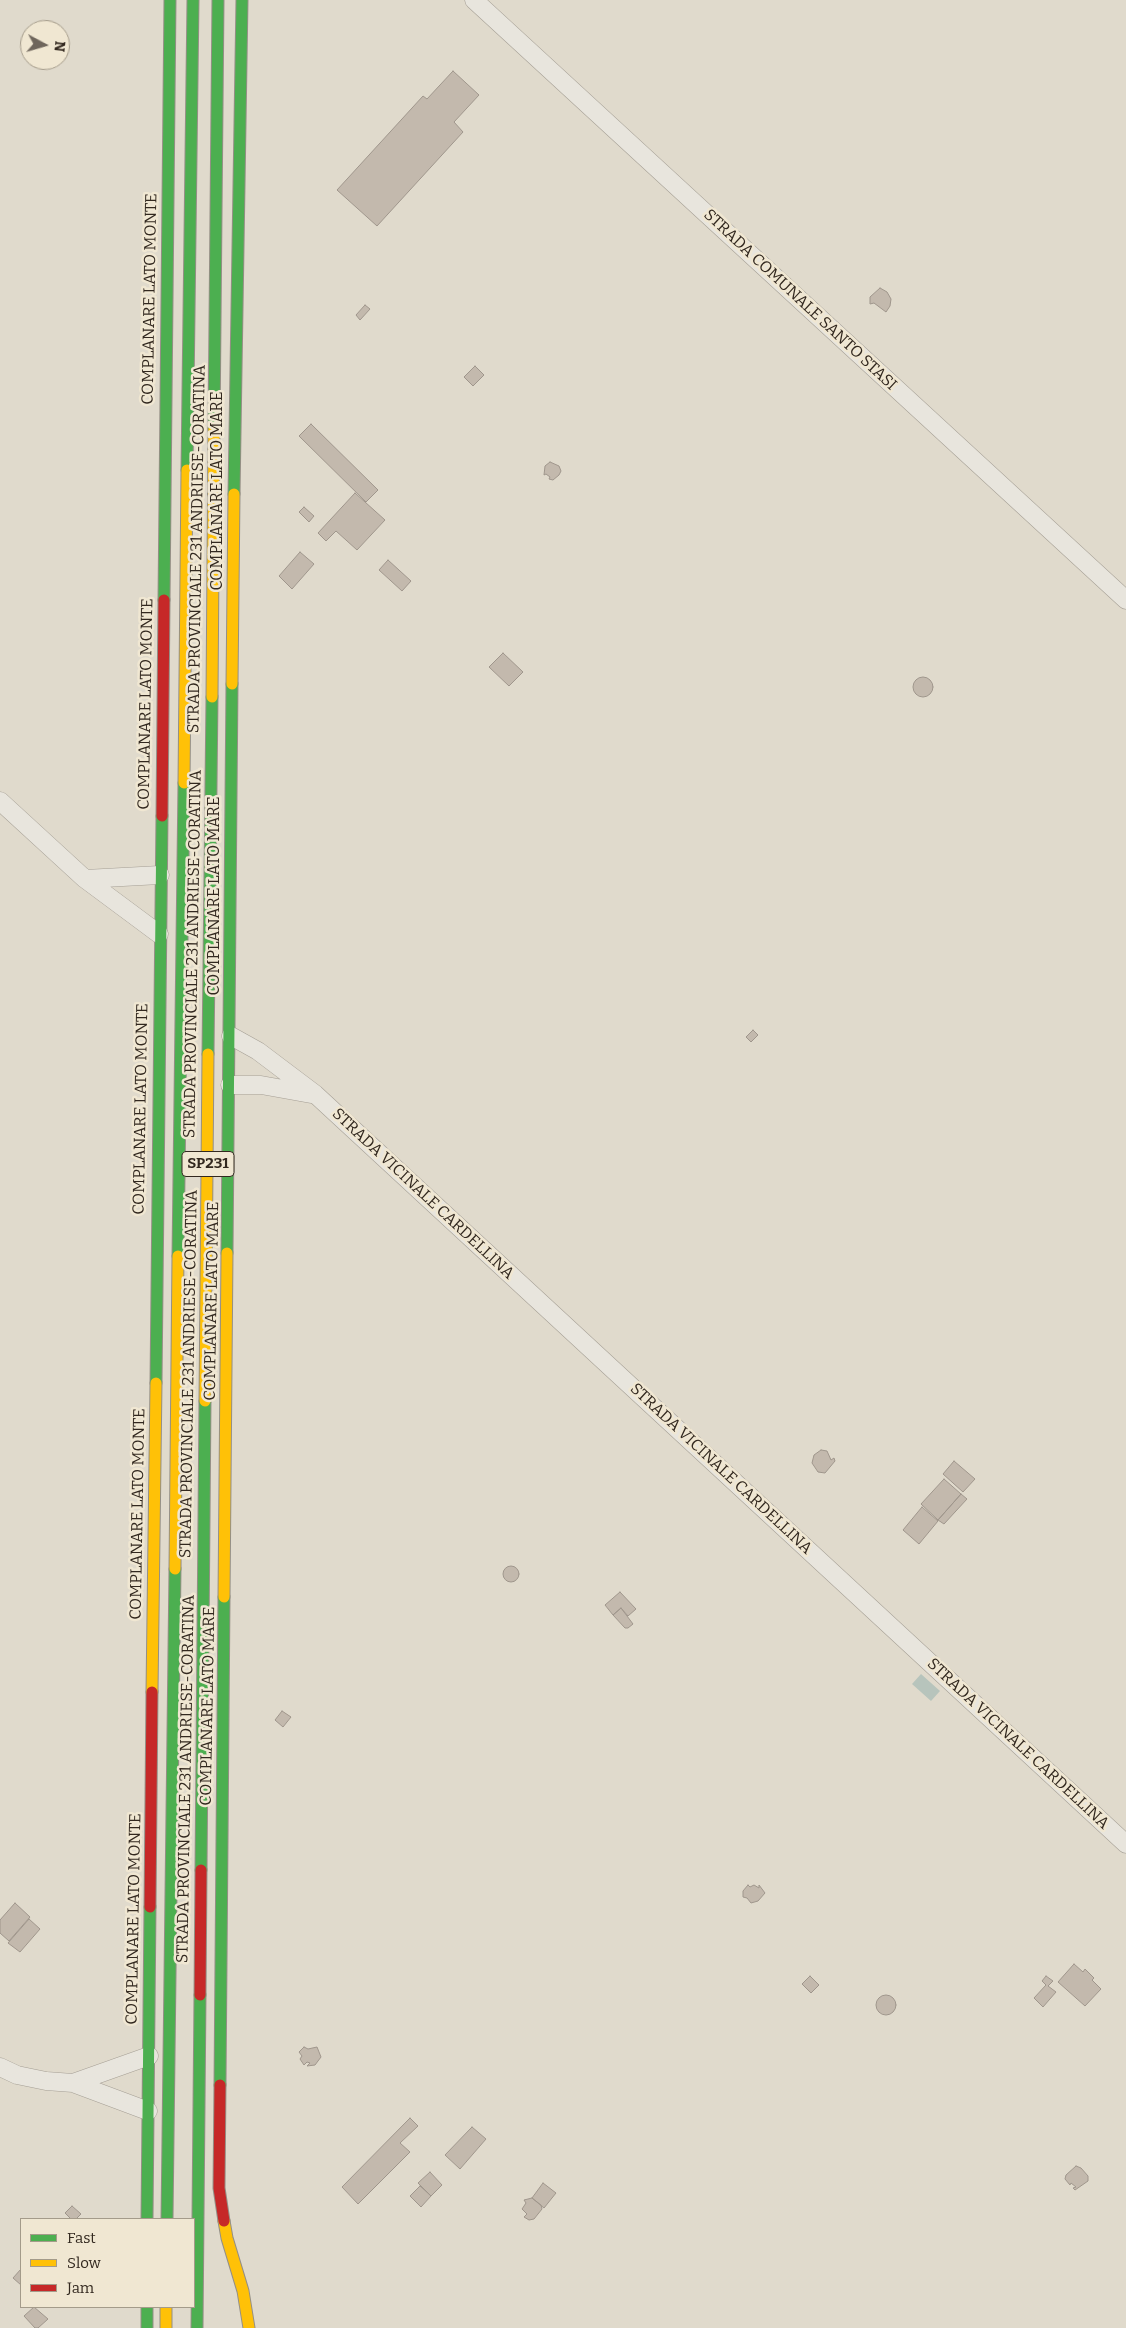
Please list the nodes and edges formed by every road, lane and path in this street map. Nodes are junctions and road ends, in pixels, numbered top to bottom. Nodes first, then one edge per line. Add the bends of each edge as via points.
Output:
1 (170, 0) edge
2 (193, 0) edge
3 (218, 0) edge
4 (242, 0) edge
5 (474, 0) edge
6 (1126, 600) edge
7 (0, 801) edge
8 (160, 875) junction
9 (85, 879) junction
10 (159, 934) junction
11 (230, 1036) junction
12 (230, 1085) junction
13 (315, 1094) junction
14 (1126, 1844) edge
15 (149, 2056) junction
16 (0, 2067) edge
17 (73, 2083) junction
18 (148, 2111) junction
19 (148, 2218) edge
20 (166, 2218) edge
21 (147, 2308) edge
22 (166, 2308) edge
23 (146, 2328) edge
24 (166, 2328) edge
25 (197, 2328) edge
26 (250, 2328) edge

1 - 8 main road, COMPLANARE LATO MONTE
2 - 20 main road, STRADA PROVINCIALE 231 ANDRIESE-CORATINA / SP231
3 - 25 main road, STRADA PROVINCIALE 231 ANDRIESE-CORATINA / SP231
4 - 11 main road, COMPLANARE LATO MARE via 235,373
5 - 6 street, STRADA COMUNALE SANTO STASI
7 - 9 street
8 - 9 street
8 - 10 main road, COMPLANARE LATO MONTE
9 - 10 street
10 - 15 main road, COMPLANARE LATO MONTE
11 - 12 main road, COMPLANARE LATO MARE
11 - 13 street, STRADA VICINALE CARDELLINA via 258,1051
12 - 13 street via 261,1085
12 - 26 main road, COMPLANARE LATO MARE via 219,2188 227,2238
13 - 14 street, STRADA VICINALE CARDELLINA
15 - 17 street
15 - 18 main road, COMPLANARE LATO MONTE
16 - 17 street via 17,2075
17 - 18 street
18 - 19 main road, COMPLANARE LATO MONTE
21 - 23 main road
22 - 24 main road

